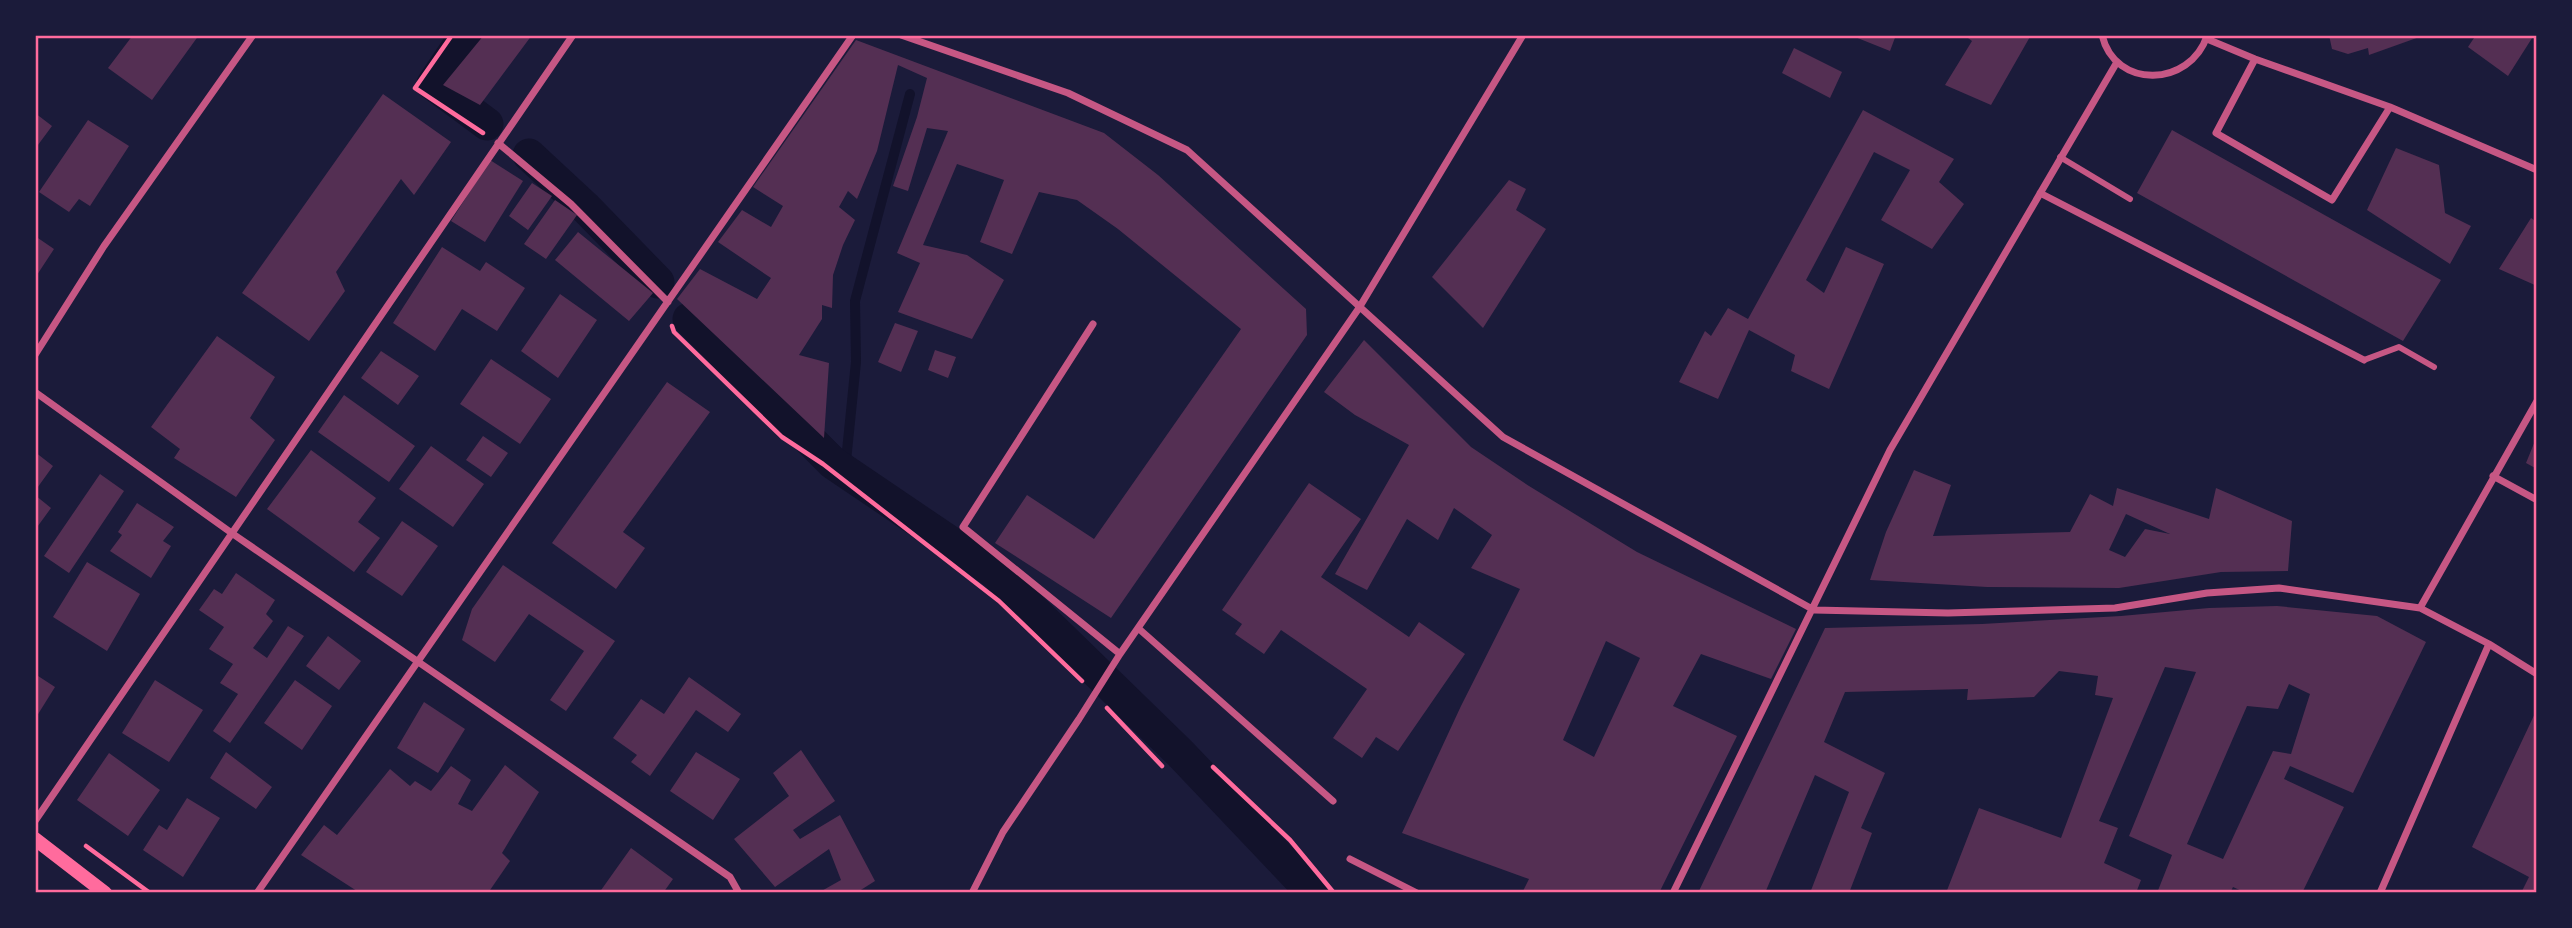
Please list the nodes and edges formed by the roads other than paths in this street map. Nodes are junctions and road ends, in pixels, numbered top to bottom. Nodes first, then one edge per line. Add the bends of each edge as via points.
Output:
1 (253, 35) edge
2 (573, 35) edge
3 (853, 35) edge
4 (901, 35) edge
5 (1522, 35) edge
6 (2102, 35) edge
7 (2207, 37) edge
8 (2255, 59) junction
9 (2116, 62) junction
10 (2390, 107) junction
11 (498, 143) junction
12 (2060, 157) junction
13 (2537, 170) edge
14 (2040, 193) junction
15 (2130, 199) dead end
16 (668, 302) junction
17 (1359, 308) junction
18 (1093, 324) dead end
19 (35, 355) edge
20 (2364, 360) joint
21 (2434, 367) dead end
22 (35, 392) edge
23 (2537, 401) edge
24 (2493, 476) junction
25 (2537, 500) edge
26 (233, 534) junction
27 (2420, 608) junction
28 (1814, 610) junction
29 (1138, 628) junction
30 (2489, 644) junction
31 (1120, 654) junction
32 (418, 661) junction
33 (2537, 674) edge
34 (1333, 801) dead end
35 (35, 821) edge
36 (35, 839) edge
37 (1350, 859) dead end
38 (105, 893) edge
39 (257, 893) edge
40 (739, 893) edge
41 (972, 893) edge
42 (1417, 893) edge
43 (1673, 893) edge
44 (2380, 893) edge

1 - 19 street via 104,246
2 - 11 street
3 - 16 street
4 - 17 street via 1068,93 1187,149
5 - 17 street
6 - 9 street
7 - 8 street
7 - 9 street via 2195,57 2166,75 2147,76
8 - 10 street
8 - 10 street via 2216,133 2332,200
9 - 12 street
10 - 13 street
11 - 16 street via 571,204
11 - 26 street
12 - 14 street
12 - 15 street
14 - 20 street
14 - 28 street via 1890,450
16 - 32 street
17 - 28 street via 1503,437
17 - 29 street
18 - 31 street via 962,527
20 - 21 street via 2399,347
22 - 26 street
23 - 24 street
24 - 25 street
24 - 27 street
26 - 32 street
26 - 35 street
27 - 28 street via 2279,588 2207,593 2115,608 1948,613
27 - 30 street
28 - 43 street
29 - 31 street
29 - 34 street
30 - 33 street
30 - 44 street
31 - 41 street via 1003,832
32 - 39 street
32 - 40 street via 730,877
36 - 38 main road
37 - 42 street

